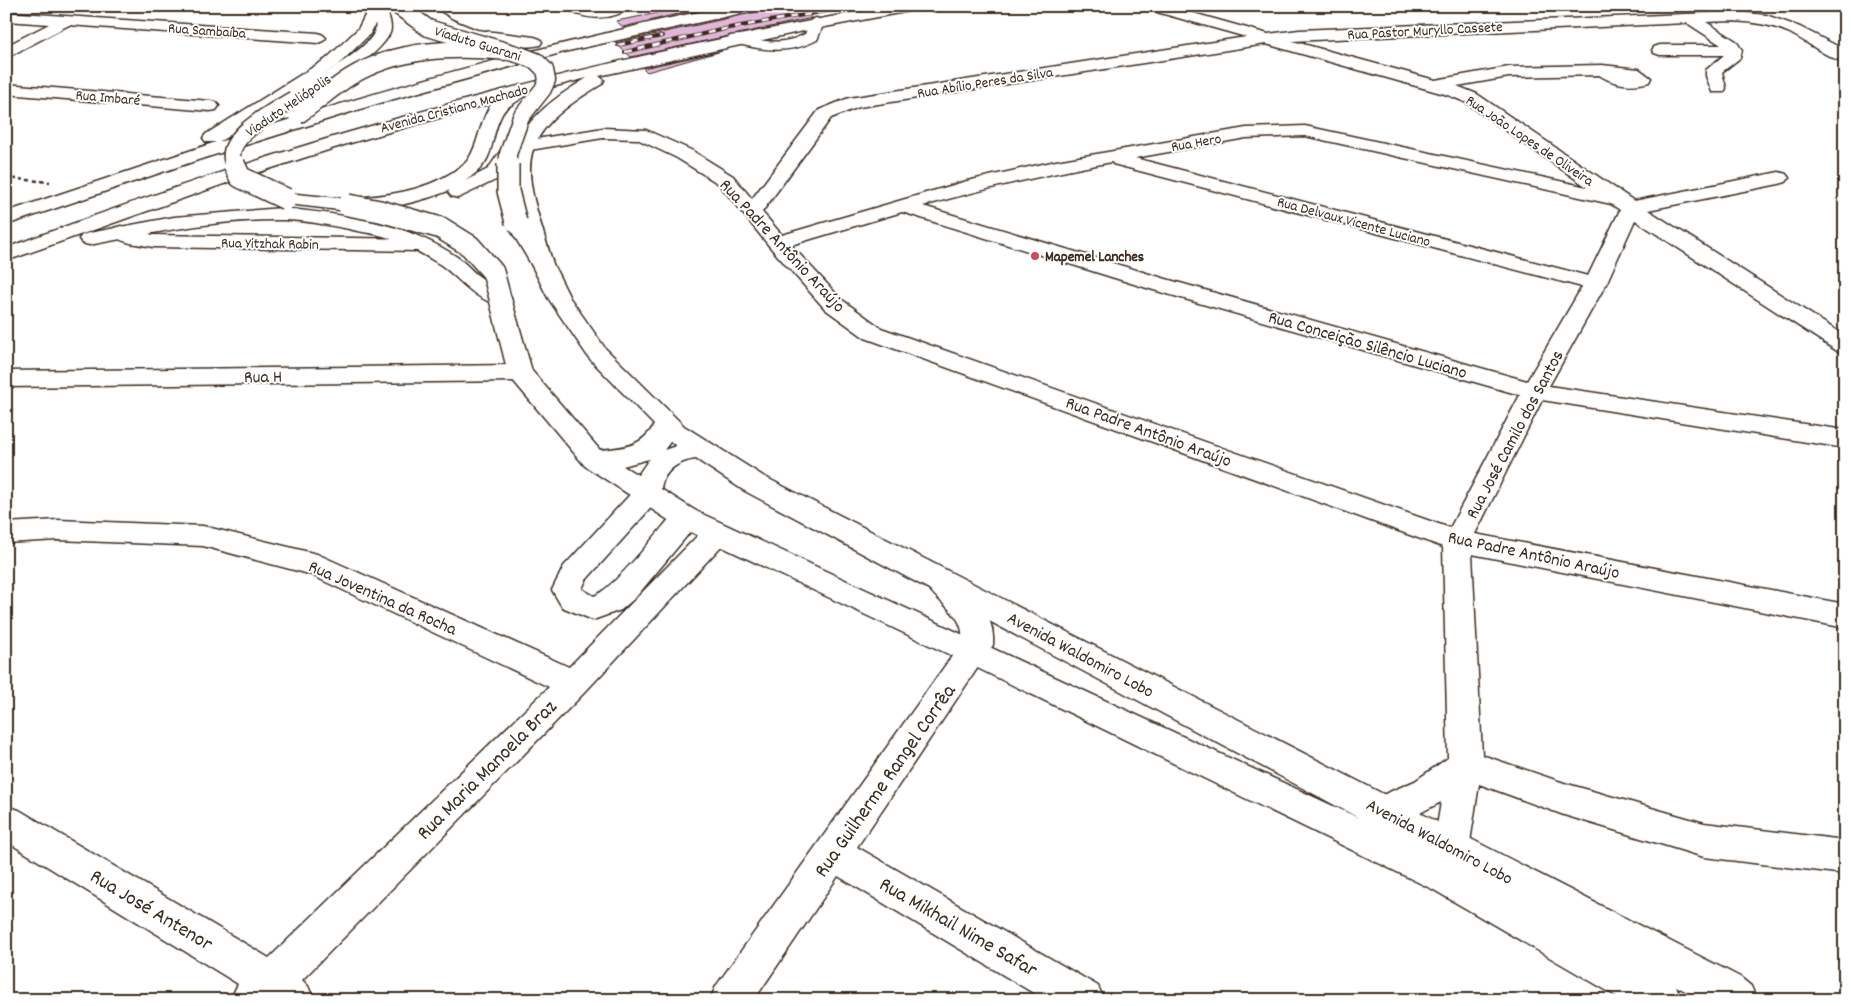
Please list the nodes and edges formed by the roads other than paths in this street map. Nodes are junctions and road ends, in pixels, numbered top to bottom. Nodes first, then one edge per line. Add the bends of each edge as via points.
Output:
1 (92, 6) edge
2 (378, 6) edge
3 (399, 6) edge
4 (420, 6) edge
5 (573, 6) edge
6 (623, 6) edge
7 (756, 6) edge
8 (915, 6) edge
9 (1151, 6) edge
10 (6, 16) edge
11 (1690, 18) junction
12 (68, 20) junction
13 (627, 33) junction
14 (318, 38) dead end
15 (1266, 39) junction
16 (534, 42) junction
17 (1660, 50) dead end
18 (1734, 50) junction
19 (507, 52) junction
20 (6, 53) edge
21 (662, 56) junction
22 (1845, 57) edge
23 (1602, 70) dead end
24 (331, 75) junction
25 (544, 83) junction
26 (1434, 86) junction
27 (1718, 88) dead end
28 (6, 89) edge
29 (210, 106) dead end
30 (272, 130) junction
31 (516, 150) junction
32 (1113, 158) junction
33 (1779, 178) dead end
34 (122, 179) junction
35 (348, 204) junction
36 (1625, 204) junction
37 (902, 206) junction
38 (753, 211) junction
39 (282, 214) junction
40 (6, 220) edge
41 (516, 222) joint
42 (121, 232) junction
43 (777, 243) junction
44 (421, 244) junction
45 (6, 255) edge
46 (6, 262) edge
47 (542, 264) junction
48 (1595, 284) junction
49 (500, 298) junction
50 (1845, 346) edge
51 (520, 373) junction
52 (6, 378) edge
53 (1534, 391) junction
54 (667, 424) junction
55 (1845, 440) edge
56 (700, 450) junction
57 (594, 460) junction
58 (647, 494) junction
59 (686, 518) junction
60 (6, 533) edge
61 (717, 533) junction
62 (1458, 541) junction
63 (918, 568) junction
64 (1845, 616) edge
65 (974, 652) junction
66 (573, 684) junction
67 (1465, 764) junction
68 (1384, 811) junction
69 (6, 822) edge
70 (833, 853) junction
71 (1845, 857) edge
72 (1449, 862) junction
73 (272, 994) edge
74 (1729, 997) edge
75 (730, 1000) edge
76 (1084, 1000) edge
77 (1662, 1000) edge

1 - 12 main road
2 - 24 main road, Viaduto Heliópolis via 384,24 382,33
2 - 34 main road via 366,31 332,62 213,138
3 - 19 main road, Viaduto Guarani, bridge via 428,28
4 - 16 main road via 438,21 478,36
5 - 6 main road via 586,12 605,13
7 - 13 main road, Avenida Cristiano Machado
8 - 21 main road, Avenida Cristiano Machado via 816,23 812,37 804,41 767,47 736,39
9 - 15 main road, Rua João Lopes de Oliveira
10 - 12 main road, Rua Sambaíba
11 - 15 main road, Rua Pastor Muryllo Cassete
11 - 18 main road
11 - 22 main road, Rua Pastor Muryllo Cassete via 1734,16 1766,20 1795,30
12 - 14 main road, Rua Sambaíba
12 - 20 main road
13 - 16 main road
13 - 30 main road, Avenida Cristiano Machado via 522,58
15 - 26 main road, Rua João Lopes de Oliveira
15 - 38 main road, Rua Abílio Peres da Silva via 855,102 825,114
16 - 24 main road via 430,44 403,48 377,55
17 - 18 main road
18 - 27 main road via 1734,55 1714,70
19 - 30 main road, bridge via 452,48 385,60 354,74 297,116
19 - 31 main road, Viaduto Guarani, bridge via 536,61 545,70 546,80 543,89 521,117
21 - 25 main road, Avenida Cristiano Machado
21 - 31 main road via 596,79 572,94 542,120
23 - 26 main road via 1509,72
24 - 35 main road, Viaduto Heliópolis, bridge via 246,131 233,146 232,161 240,177 286,199
25 - 35 main road, bridge via 513,95 500,104 491,114 476,164 456,179 400,201
25 - 45 main road, Avenida Cristiano Machado via 314,148 98,220
26 - 36 main road, Rua João Lopes de Oliveira via 1471,98
28 - 29 main road, Rua Imbaré
30 - 34 main road, Avenida Cristiano Machado
31 - 38 main road, Rua Padre Antônio Araújo via 603,133 640,134 684,154 726,180
31 - 39 main road via 495,173 466,189 428,203 377,212
31 - 41 main road, Viaduto Guarani, bridge via 508,191
31 - 47 main road via 525,202
32 - 36 main road, Rua Hero via 1246,133 1305,131
32 - 37 main road, Rua Hero via 967,187
32 - 48 main road, Rua Delvaux Vicente Luciano
33 - 36 main road
34 - 40 main road, Avenida Cristiano Machado
35 - 49 main road, Viaduto Heliópolis, bridge via 441,228 470,246 493,272
36 - 48 main road, Rua José Camilo dos Santos
36 - 50 main road, Rua João Lopes de Oliveira
37 - 43 main road, Rua Hero
37 - 53 main road, Rua Conceição Silêncio Luciano via 1158,284
38 - 43 main road, Rua Padre Antônio Araújo
39 - 42 main road via 174,223
39 - 44 main road via 390,230
41 - 47 main road, Avenida Waldomiro Lobo
42 - 44 main road, Rua Yitzhak Rabin via 153,241
42 - 46 main road via 64,244
43 - 62 main road, Rua Padre Antônio Araújo via 833,304 873,333
44 - 49 main road via 450,262 475,284
47 - 54 main road, Avenida Waldomiro Lobo via 560,298 597,353
48 - 53 main road, Rua José Camilo dos Santos
49 - 51 main road, Avenida Waldomiro Lobo
51 - 52 main road, Rua H
51 - 57 main road, Avenida Waldomiro Lobo
53 - 55 main road, Rua Conceição Silêncio Luciano
53 - 62 main road, Rua José Camilo dos Santos
54 - 56 main road, Avenida Waldomiro Lobo
54 - 57 main road via 658,441 644,452
56 - 58 main road via 672,456 660,464 648,478
56 - 63 main road, Avenida Waldomiro Lobo via 753,483
57 - 58 main road, Avenida Waldomiro Lobo
58 - 59 main road, Avenida Waldomiro Lobo
58 - 59 main road via 574,574 567,590 573,599 593,608 610,602
59 - 61 main road, Avenida Waldomiro Lobo
60 - 66 main road, Rua Joventina da Rocha via 58,530 203,536 307,563
61 - 65 main road, Avenida Waldomiro Lobo
61 - 66 main road, Rua Maria Manoela Braz
62 - 64 main road, Rua Padre Antônio Araújo
62 - 67 main road, Rua José Camilo dos Santos
63 - 65 main road, Rua Guilherme Rangel Corrêa via 950,591 972,614 979,633
63 - 68 main road, Avenida Waldomiro Lobo
65 - 70 main road, Rua Guilherme Rangel Corrêa
65 - 72 main road, Avenida Waldomiro Lobo
66 - 73 main road, Rua Maria Manoela Braz
67 - 68 main road via 1441,785
67 - 71 main road via 1564,799 1704,840
67 - 72 main road, Rua José Camilo dos Santos
68 - 72 main road, Avenida Waldomiro Lobo
69 - 73 main road, Rua José Antenor
70 - 75 main road, Rua Guilherme Rangel Corrêa
70 - 76 main road, Rua Mikhail Nime Safar
72 - 74 main road, Avenida Waldomiro Lobo
72 - 77 main road, Avenida Waldomiro Lobo

